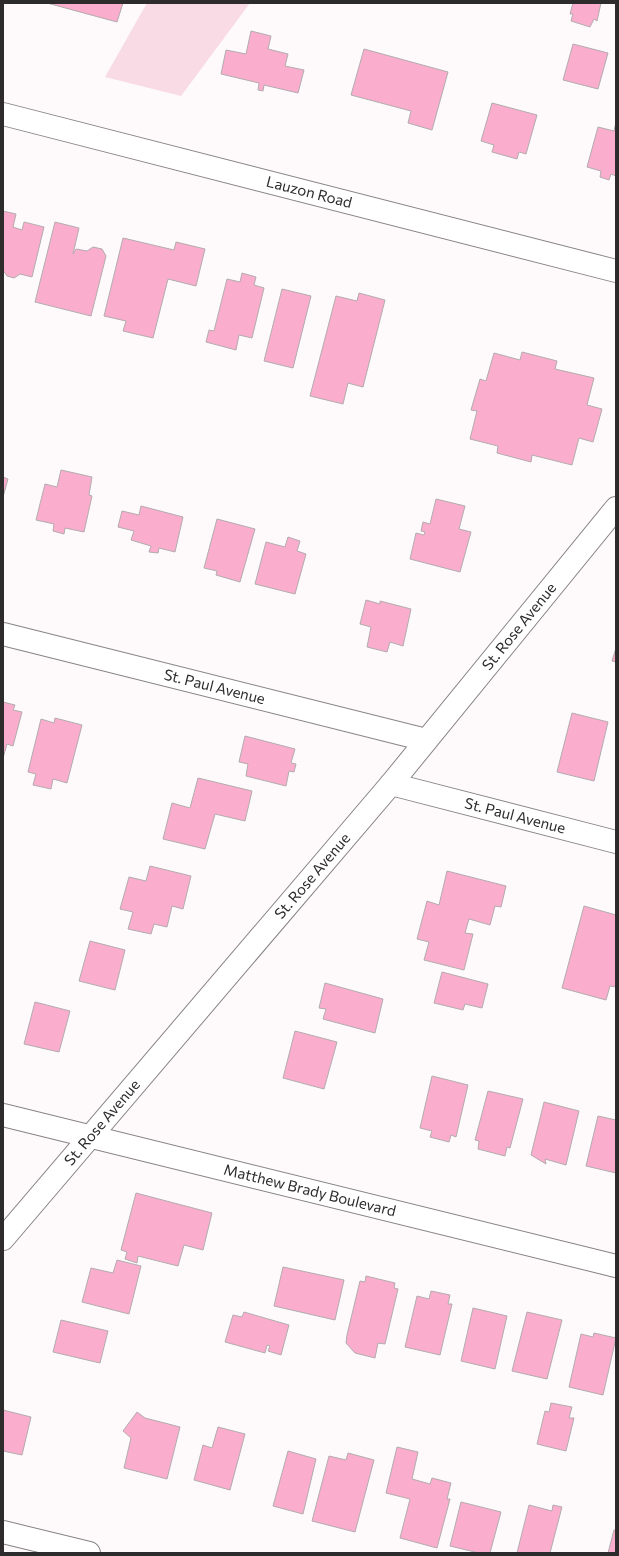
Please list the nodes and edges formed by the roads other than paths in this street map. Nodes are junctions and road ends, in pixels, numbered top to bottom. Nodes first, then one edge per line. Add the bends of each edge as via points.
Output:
1 (3, 114) edge
2 (616, 271) edge
3 (616, 508) edge
4 (3, 634) edge
5 (426, 740) junction
6 (391, 784) junction
7 (616, 842) edge
8 (3, 1115) edge
9 (91, 1137) junction
10 (3, 1239) edge
11 (616, 1266) edge
12 (3, 1532) edge
13 (89, 1553) edge

1 - 2 street, Lauzon Road
3 - 5 street, St. Rose Avenue
4 - 5 street, St. Paul Avenue
5 - 6 street, St. Rose Avenue
6 - 7 street, St. Paul Avenue
6 - 9 street, St. Rose Avenue
8 - 9 street, Matthew Brady Boulevard
9 - 10 street, St. Rose Avenue
9 - 11 street, Matthew Brady Boulevard
12 - 13 street

